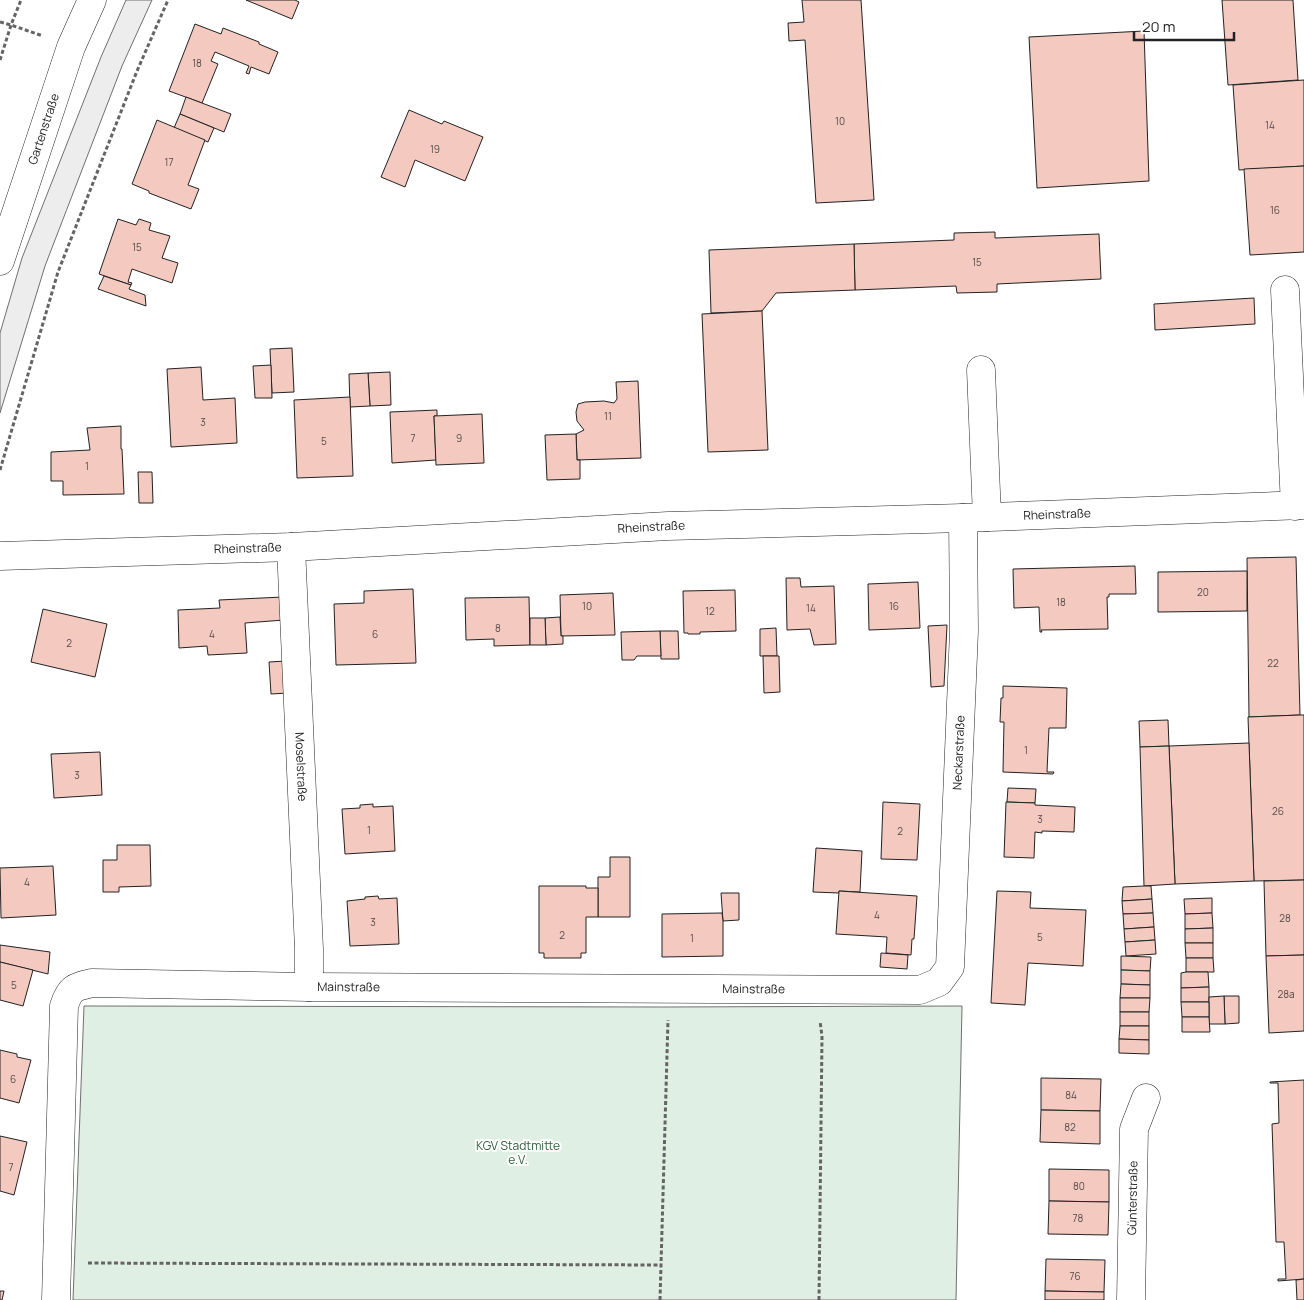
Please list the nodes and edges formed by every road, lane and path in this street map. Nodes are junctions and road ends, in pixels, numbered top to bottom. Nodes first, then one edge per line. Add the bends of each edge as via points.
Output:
1 (21, 0) edge
2 (92, 0) edge
3 (168, 0) edge
4 (0, 22) edge
5 (11, 25) junction
6 (71, 47) junction
7 (0, 60) edge
8 (0, 261) edge
9 (1285, 290) dead end
10 (982, 370) dead end
11 (0, 470) edge
12 (1300, 506) edge
13 (975, 517) junction
14 (290, 547) junction
15 (0, 556) edge
16 (938, 982) joint
17 (309, 987) junction
18 (668, 1030) dead end
19 (822, 1036) dead end
20 (1146, 1098) dead end
21 (89, 1263) dead end
22 (661, 1265) junction
23 (56, 1300) edge
24 (660, 1300) edge
25 (819, 1300) edge
26 (1131, 1300) edge

1 - 5 path
2 - 6 street, Gartenstraße
3 - 11 path via 58,272
4 - 5 path
5 - 6 path
5 - 7 path
6 - 8 street, Gartenstraße
9 - 12 street
10 - 13 street, Neckarstraße
12 - 13 street, Rheinstraße
13 - 14 street, Rheinstraße via 668,526
13 - 16 street, Neckarstraße via 964,632 950,967
14 - 15 street, Rheinstraße
14 - 17 street, Moselstraße
16 - 17 street, Mainstraße via 920,990
17 - 23 street, Mainstraße via 92,983 77,986 68,994 64,1006
18 - 22 path
19 - 25 path
20 - 26 street, Günterstraße via 1134,1129
21 - 22 path
22 - 24 path

